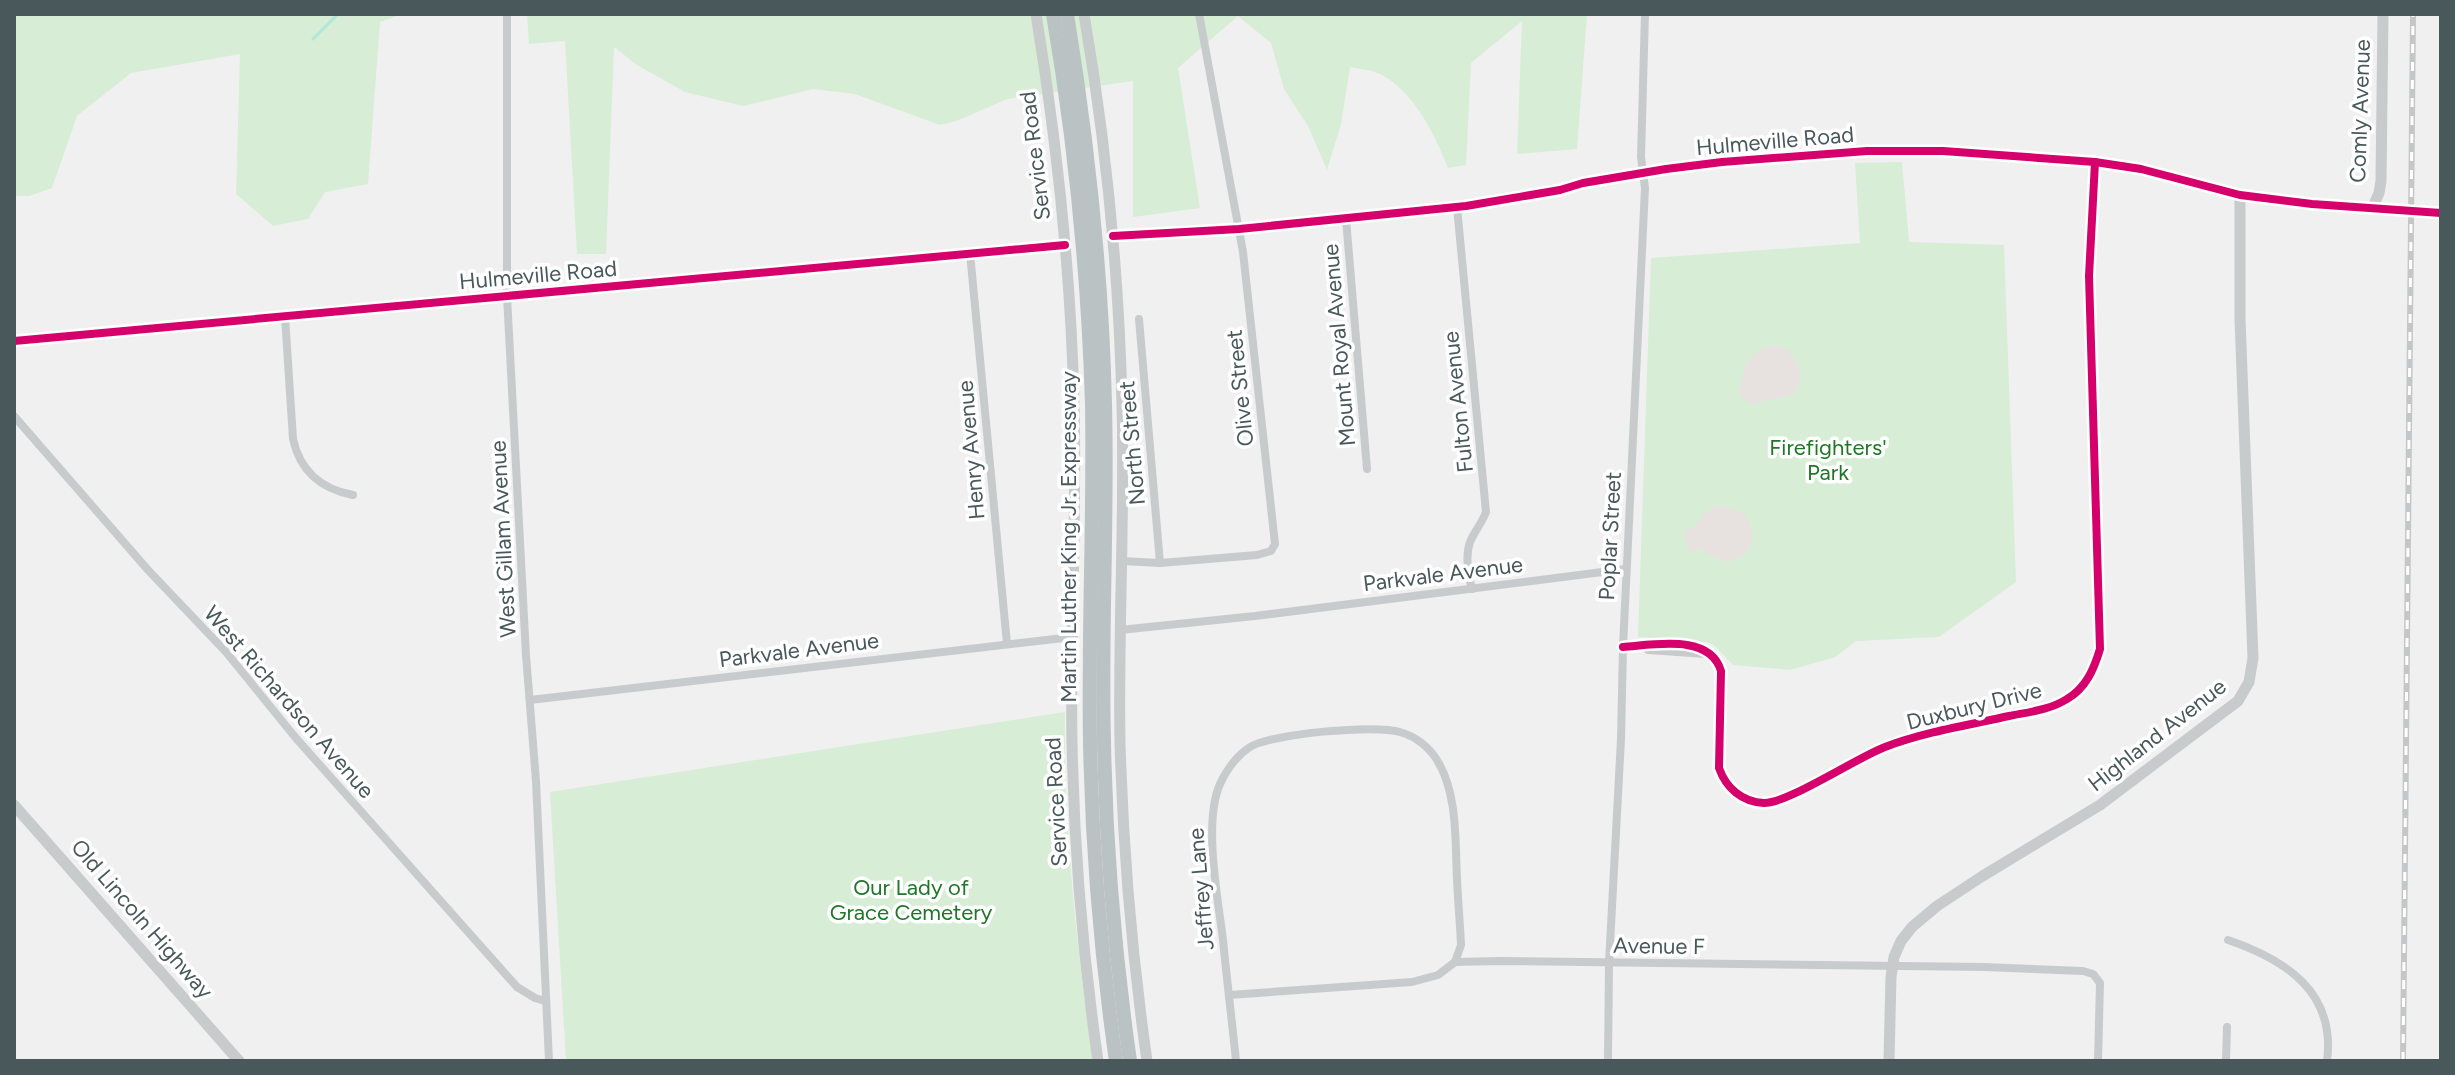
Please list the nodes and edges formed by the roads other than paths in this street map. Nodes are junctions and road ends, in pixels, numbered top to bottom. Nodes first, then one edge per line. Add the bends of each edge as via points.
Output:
1 (507, 14) edge
2 (1036, 14) edge
3 (1053, 14) edge
4 (1067, 14) edge
5 (1084, 14) edge
6 (1199, 14) edge
7 (1645, 14) edge
8 (2383, 14) edge
9 (2095, 162) junction
10 (1644, 172) junction
11 (2240, 195) junction
12 (1457, 207) junction
13 (2372, 209) junction
14 (2441, 213) edge
15 (1346, 219) junction
16 (1239, 229) junction
17 (1113, 236) junction
18 (1065, 245) junction
19 (970, 253) junction
20 (507, 296) junction
21 (285, 316) junction
22 (1139, 319) dead end
23 (14, 341) edge
24 (14, 416) edge
25 (1367, 469) dead end
26 (353, 495) dead end
27 (1122, 561) junction
28 (1160, 563) junction
29 (1626, 569) junction
30 (1472, 589) junction
31 (1120, 630) junction
32 (1072, 637) junction
33 (1007, 644) junction
34 (1623, 647) junction
35 (530, 700) junction
36 (14, 805) edge
37 (2228, 940) dead end
38 (1455, 962) junction
39 (1609, 963) junction
40 (1893, 966) junction
41 (1229, 995) junction
42 (545, 1001) junction
43 (2227, 1027) dead end
44 (239, 1061) edge
45 (549, 1061) edge
46 (1098, 1061) edge
47 (1116, 1061) edge
48 (1130, 1061) edge
49 (1147, 1061) edge
50 (1236, 1061) edge
51 (1608, 1061) edge
52 (1889, 1061) edge
53 (2098, 1061) edge
54 (2226, 1061) edge
55 (2327, 1061) edge

1 - 20 street, West Gillam Avenue
2 - 18 street, Service Road
3 - 47 highway, Martin Luther King Jr. Expressway via 1075,163 1088,312 1091,772 1099,914
4 - 48 highway, Martin Luther King Jr. Expressway via 1089,162 1102,311 1105,785
5 - 17 street
6 - 16 street, Olive Street
7 - 10 street, Poplar Street
8 - 13 street, Comly Avenue via 2381,181
9 - 10 street, Hulmeville Road via 1867,151
9 - 11 street, Hulmeville Road
9 - 34 street, Duxbury Drive via 2089,276 2100,649 2088,679 2071,697 2049,708 1885,747 1781,799 1761,803 1733,791 1719,768 1721,671 1711,654
10 - 12 street, Hulmeville Road
10 - 29 street, Poplar Street
11 - 13 street, Hulmeville Road
11 - 40 street, Highland Avenue via 2253,658 2245,692 2091,811 1929,913 1906,933
12 - 15 street, Hulmeville Road
12 - 30 street, Fulton Avenue via 1486,501 1484,519 1468,550
13 - 14 street, Hulmeville Road
15 - 16 street, Hulmeville Road
15 - 25 street, Mount Royal Avenue
16 - 17 street, Hulmeville Road
16 - 28 street, Olive Street via 1275,544 1257,555
17 - 27 street via 1122,389
18 - 19 street, Hulmeville Road
18 - 32 street, Service Road via 1074,406
19 - 20 street, Hulmeville Road
19 - 33 street, Henry Avenue
20 - 21 street, Hulmeville Road
20 - 35 street, West Gillam Avenue
21 - 23 street, Hulmeville Road
21 - 26 street via 296,452 308,473 335,491
22 - 28 street, North Street
24 - 42 street, West Richardson Avenue via 517,987
27 - 28 street
27 - 31 street
29 - 30 street, Parkvale Avenue
29 - 34 street, Poplar Street
30 - 31 street, Parkvale Avenue
31 - 49 street via 1126,855
32 - 33 street, Parkvale Avenue
32 - 46 street, Service Road via 1078,858
33 - 35 street, Parkvale Avenue
34 - 39 street, Poplar Street
35 - 42 street, West Gillam Avenue
36 - 44 street, Old Lincoln Highway
37 - 55 street via 2257,950 2306,984 2330,1040
38 - 39 street, Avenue F
38 - 41 street, Avenue F via 1438,975 1412,982
38 - 41 street, Jeffrey Lane via 1461,945 1451,801 1432,753 1413,737 1392,730 1275,738 1236,759 1214,802 1213,845
39 - 40 street, Avenue F
39 - 51 street, Poplar Street
40 - 52 street, Highland Avenue
40 - 53 street, Avenue F via 2093,974 2100,983
41 - 50 street, Jeffrey Lane
42 - 45 street, West Gillam Avenue
43 - 54 street

